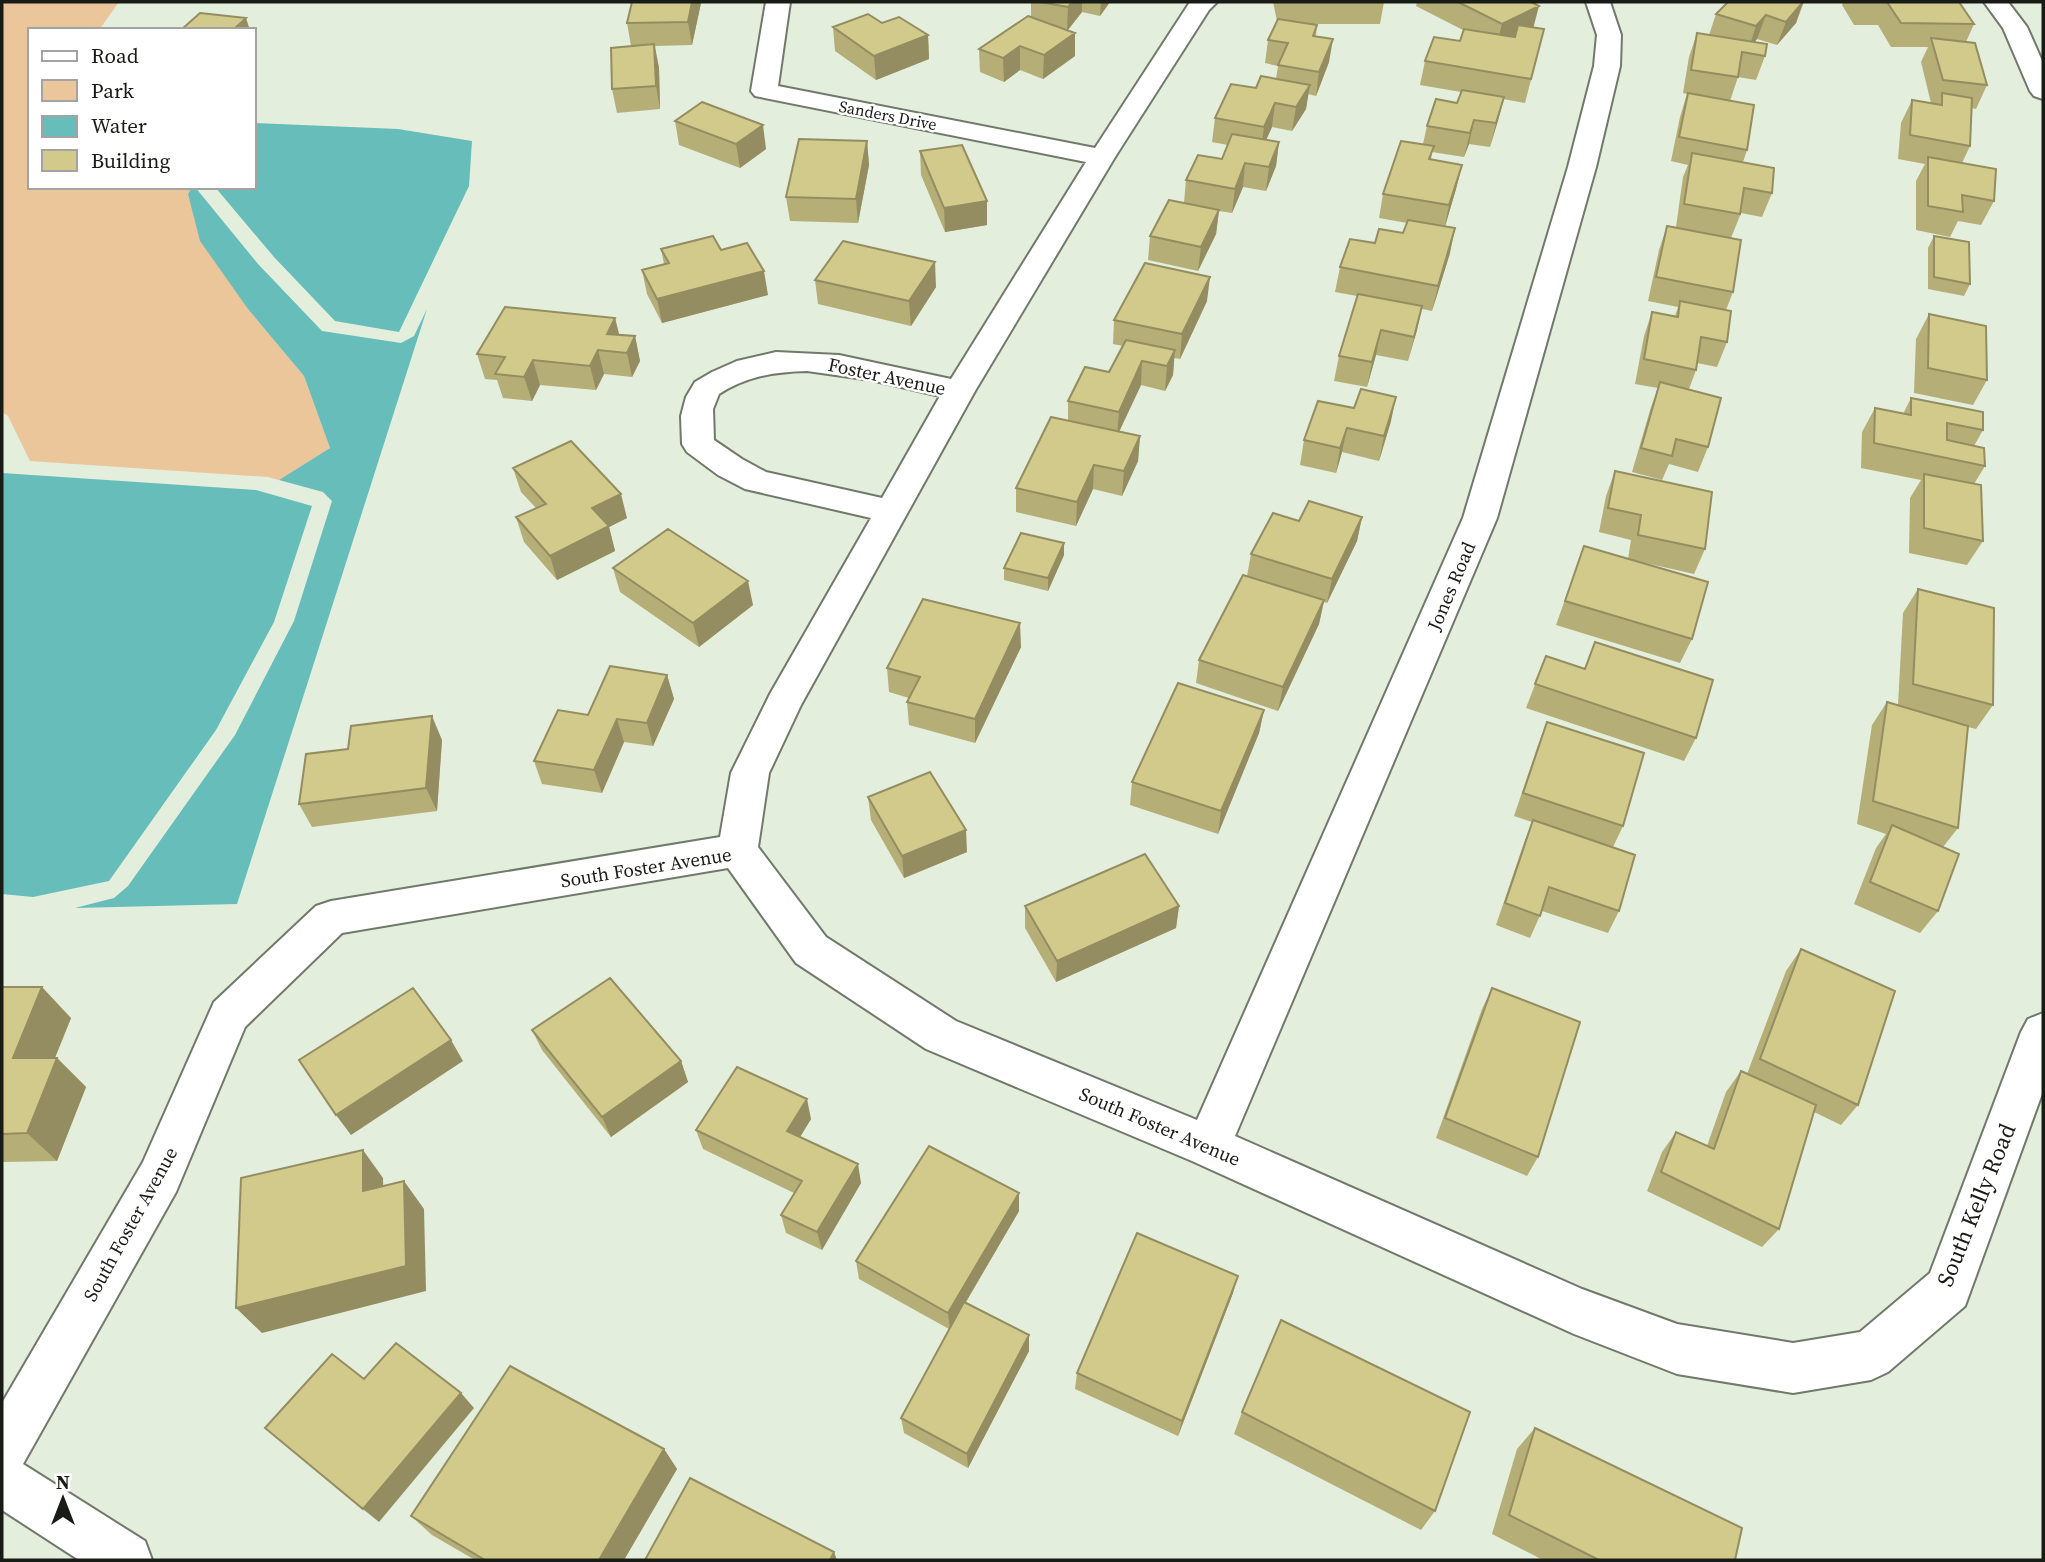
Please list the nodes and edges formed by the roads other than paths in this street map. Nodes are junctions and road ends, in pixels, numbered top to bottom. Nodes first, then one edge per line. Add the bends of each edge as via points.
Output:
1 (778, 2) edge
2 (1205, 2) edge
3 (1598, 2) edge
4 (1996, 2) edge
5 (2043, 91) edge
6 (1102, 157) junction
7 (959, 391) junction
8 (891, 512) junction
9 (738, 850) junction
10 (2043, 1032) edge
11 (1208, 1146) junction
12 (1793, 1368) joint
13 (2, 1451) edge
14 (2, 1479) edge
15 (125, 1560) edge

1 - 6 street, Sanders Drive via 764,91
2 - 6 street, Foster Avenue
3 - 11 street, Jones Road via 1609,35 1607,66 1480,518
4 - 5 street via 2015,27
6 - 7 street, Foster Avenue
7 - 8 street, Foster Avenue
7 - 8 street, Foster Avenue via 835,363 791,360 738,369 705,391 696,419 698,443 730,467 757,481
8 - 9 street, Foster Avenue via 783,704 750,773
9 - 11 street, South Foster Avenue via 811,950 942,1035
9 - 13 street, South Foster Avenue via 331,918 229,1015 160,1177
10 - 12 street, South Kelly Road via 1948,1289 1871,1355
11 - 12 street, South Foster Avenue via 1574,1310 1677,1349
14 - 15 street

